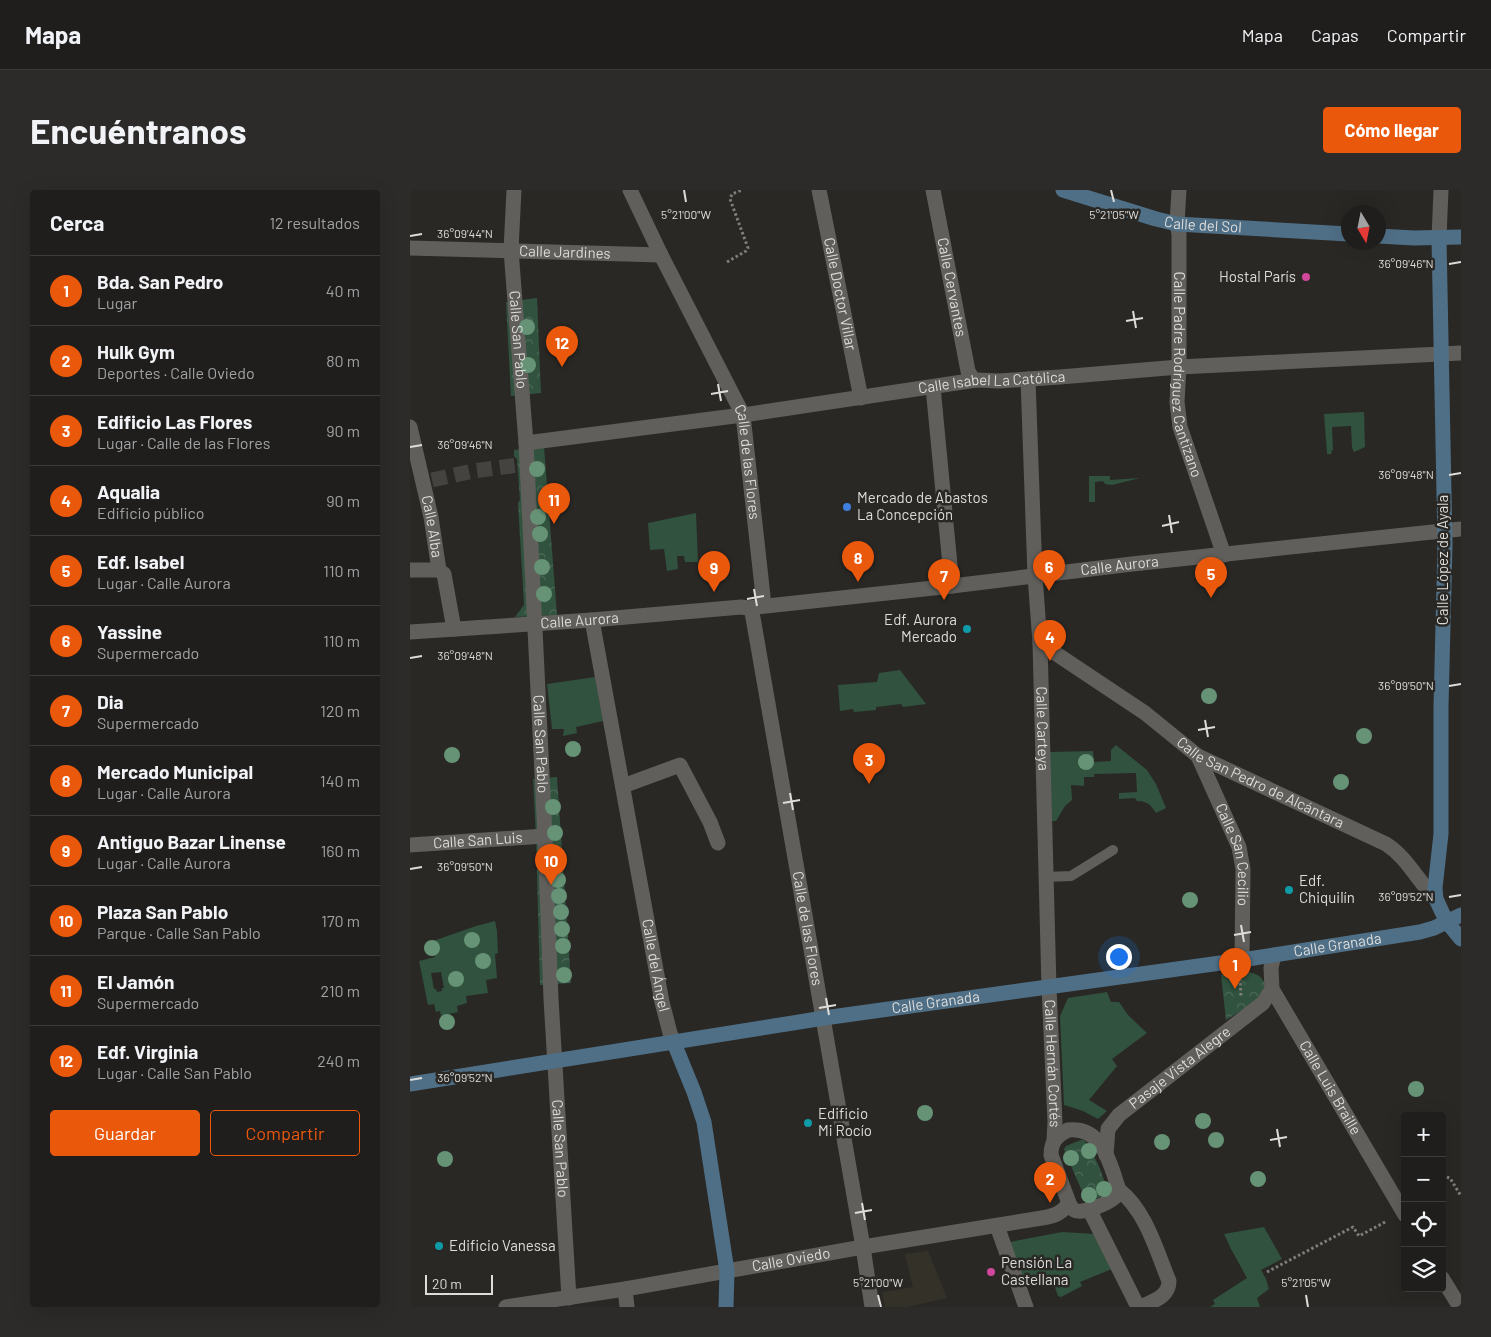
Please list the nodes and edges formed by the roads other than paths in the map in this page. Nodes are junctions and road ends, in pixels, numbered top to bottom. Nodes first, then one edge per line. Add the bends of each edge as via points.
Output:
1 (514, 190) edge
2 (630, 190) edge
3 (819, 190) edge
4 (933, 190) edge
5 (1063, 190) edge
6 (1179, 190) edge
7 (1440, 190) edge
8 (1177, 224) junction
9 (1341, 234) edge
10 (1386, 236) edge
11 (1461, 237) edge
12 (1439, 238) junction
13 (410, 248) edge
14 (512, 250) junction
15 (660, 255) junction
16 (1441, 353) junction
17 (1461, 353) edge
18 (1179, 367) junction
19 (1028, 379) junction
20 (976, 380) junction
21 (932, 387) junction
22 (861, 398) junction
23 (743, 415) junction
24 (410, 426) edge
25 (526, 443) junction
26 (1461, 529) edge
27 (1444, 530) junction
28 (1224, 555) junction
29 (410, 570) edge
30 (439, 570) junction
31 (1035, 576) junction
32 (952, 586) junction
33 (752, 609) junction
34 (592, 620) junction
35 (535, 623) junction
36 (454, 628) junction
37 (410, 632) edge
38 (1040, 643) junction
39 (1198, 756) junction
40 (623, 786) junction
41 (545, 836) junction
42 (718, 844) dead end
43 (410, 845) edge
44 (1113, 850) dead end
45 (1046, 877) junction
46 (1436, 899) junction
47 (1461, 915) edge
48 (1447, 922) junction
49 (1461, 939) edge
50 (1274, 955) junction
51 (1242, 960) junction
52 (1049, 988) junction
53 (1272, 989) junction
54 (824, 1018) junction
55 (674, 1043) junction
56 (556, 1062) junction
57 (410, 1084) edge
58 (1054, 1138) junction
59 (1106, 1155) junction
60 (1119, 1190) junction
61 (1069, 1203) junction
62 (1090, 1209) junction
63 (1401, 1209) edge
64 (998, 1226) junction
65 (863, 1247) junction
66 (727, 1271) junction
67 (1446, 1284) edge
68 (625, 1290) junction
69 (570, 1298) junction
70 (514, 1307) edge
71 (627, 1307) edge
72 (726, 1307) edge
73 (872, 1307) edge
74 (1026, 1307) edge
75 (1140, 1307) edge
76 (1460, 1307) edge

1 - 14 street, Calle San Pablo
2 - 15 street, Calle de las Flores
3 - 22 street, Calle Doctor Villar
4 - 20 street, Calle Cervantes via 968,371
5 - 8 main road, Calle del Sol
6 - 8 street, Calle Padre Rodríguez Cantizano
7 - 12 street, Calle López de Ayala
8 - 9 main road, Calle del Sol
8 - 18 street, Calle Padre Rodríguez Cantizano
10 - 12 main road
11 - 12 main road
12 - 16 main road, Calle López de Ayala
13 - 14 street, Calle Jardines
14 - 15 street, Calle Jardines
14 - 25 street, Calle San Pablo
15 - 23 street, Calle de las Flores
16 - 17 street, Calle Isabel La Católica
16 - 18 street, Calle Isabel La Católica
16 - 27 main road, Calle López de Ayala
18 - 19 street, Calle Isabel La Católica
18 - 28 street, Calle Padre Rodríguez Cantizano via 1177,402 1180,427
19 - 20 street, Calle Isabel La Católica
19 - 31 street, Calle Carteya
20 - 21 street, Calle Isabel La Católica
21 - 22 street, Calle Isabel La Católica
21 - 32 street
22 - 23 street, Calle Isabel La Católica
23 - 25 street, Calle Isabel La Católica
23 - 33 street, Calle de las Flores via 763,596 763,602
24 - 30 street, Calle Alba via 428,482
25 - 35 street, Calle San Pablo via 522,464
26 - 27 street, Calle Aurora
27 - 28 street, Calle Aurora
27 - 46 main road, Calle López de Ayala via 1441,834
28 - 31 street, Calle Aurora
29 - 30 street
30 - 36 street, Calle Alba via 444,574
31 - 32 street, Calle Aurora
31 - 38 street, Calle Carteya
32 - 33 street, Calle Aurora
33 - 34 street, Calle Aurora via 741,607
33 - 54 street, Calle de las Flores
34 - 35 street, Calle Aurora
34 - 40 street, Calle del Ángel
35 - 36 street, Calle Aurora
35 - 41 street, Calle San Pablo
36 - 37 street, Calle Aurora
38 - 39 street, Calle San Pedro de Alcántara via 1145,713
38 - 45 street, Calle Carteya
39 - 46 street, Calle San Pedro de Alcántara via 1386,844 1403,858
39 - 51 street, Calle San Cecilio via 1239,847 1243,869
40 - 42 street via 680,765
40 - 55 street, Calle del Ángel via 662,1002
41 - 43 street, Calle San Luis
41 - 56 street, Calle San Pablo
44 - 45 lane via 1071,876
45 - 52 street, Calle Carteya
46 - 48 main road, Calle San Pedro de Alcántara
47 - 48 main road, Calle Granada
48 - 49 main road, Calle San Pedro de Alcántara
48 - 50 main road, Calle Granada via 1420,932
50 - 51 main road, Calle Granada
50 - 53 street, Calle Luis Braille via 1270,968
51 - 52 main road, Calle Granada
52 - 54 main road, Calle Granada
52 - 58 street, Calle Hernán Cortés
53 - 59 street, Pasaje Vista Alegre via 1262,1003 1118,1115 1108,1129
53 - 63 street, Calle Luis Braille
54 - 55 main road, Calle Granada
54 - 65 street, Calle de las Flores
55 - 56 main road, Calle Granada
55 - 66 main road, Calle del Ángel via 704,1122
56 - 57 main road, Calle Granada
56 - 69 street, Calle San Pablo
58 - 59 street via 1068,1130 1082,1130 1096,1138
58 - 61 street via 1052,1162
59 - 60 street
60 - 62 street via 1115,1197
60 - 75 street via 1141,1215 1169,1281 1164,1294
61 - 62 street via 1079,1212
61 - 64 street, Calle Oviedo via 1053,1216
62 - 75 street
64 - 65 street, Calle Oviedo
64 - 74 street
65 - 66 street, Calle Oviedo
65 - 73 street, Calle de las Flores
66 - 68 street, Calle Oviedo
66 - 72 main road, Calle del Ángel
67 - 76 street
68 - 69 street, Calle Oviedo
68 - 71 street
69 - 70 street, Calle Oviedo

